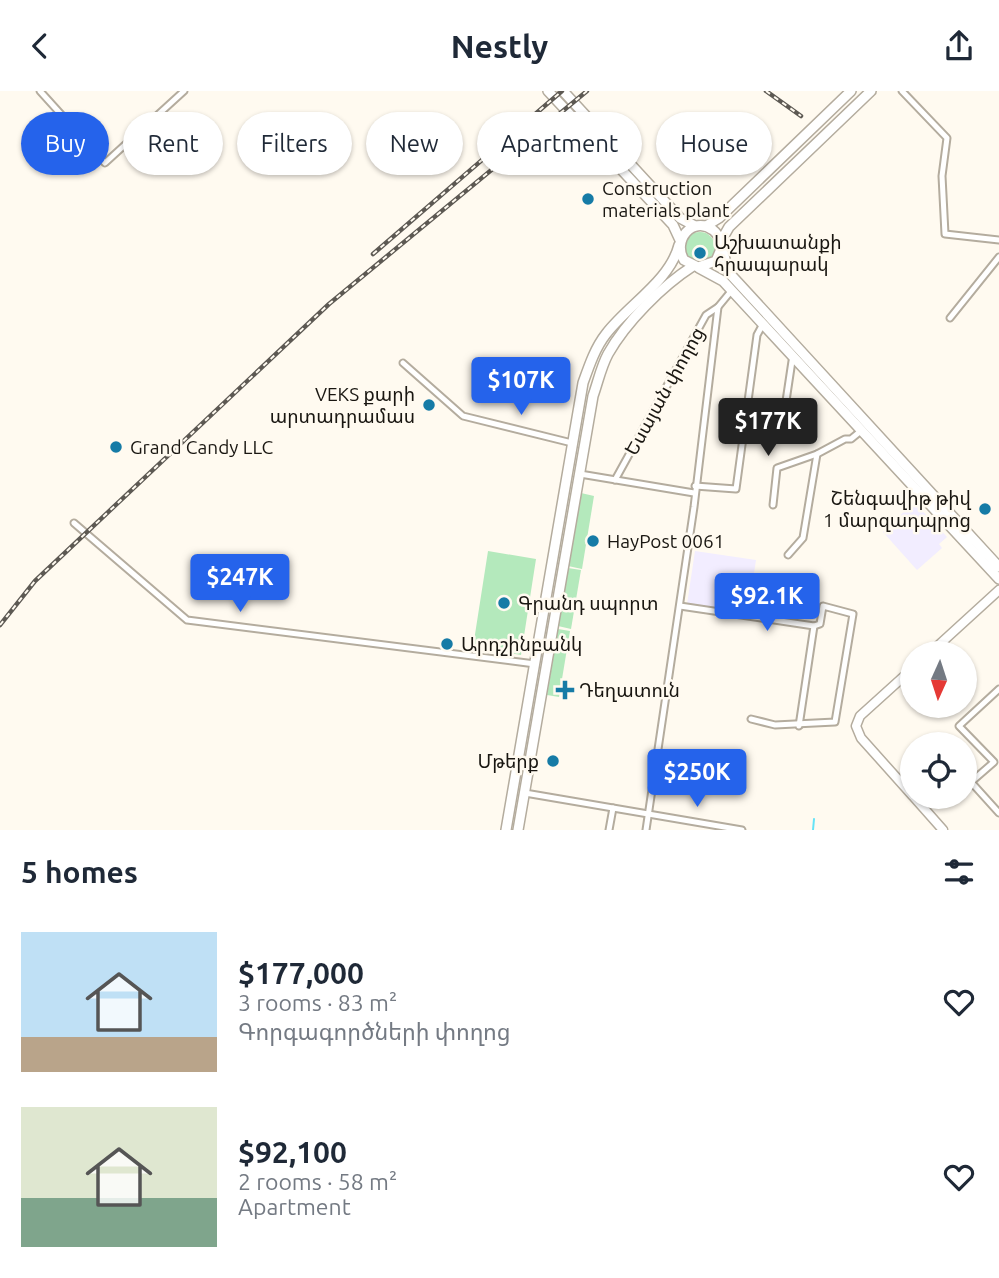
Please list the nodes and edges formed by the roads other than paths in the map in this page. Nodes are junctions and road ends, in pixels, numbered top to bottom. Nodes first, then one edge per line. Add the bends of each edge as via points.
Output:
1 (40, 91) edge
2 (184, 91) edge
3 (548, 91) edge
4 (563, 91) edge
5 (851, 91) edge
6 (871, 91) edge
7 (902, 91) edge
8 (789, 151) junction
9 (798, 161) junction
10 (700, 226) junction
11 (999, 240) edge
12 (680, 243) junction
13 (721, 245) junction
14 (999, 257) edge
15 (695, 267) junction
16 (732, 290) junction
17 (718, 307) junction
18 (950, 318) dead end
19 (763, 324) junction
20 (597, 348) junction
21 (608, 355) junction
22 (795, 359) junction
23 (403, 363) dead end
24 (786, 401) dead end
25 (862, 431) junction
26 (573, 443) junction
27 (584, 446) junction
28 (817, 454) junction
29 (580, 474) junction
30 (615, 480) junction
31 (694, 489) junction
32 (773, 505) dead end
33 (74, 523) dead end
34 (788, 555) dead end
35 (999, 567) edge
36 (999, 579) edge
37 (999, 590) edge
38 (680, 606) junction
39 (814, 626) junction
40 (943, 641) edge
41 (535, 664) junction
42 (547, 666) junction
43 (900, 680) edge
44 (998, 692) edge
45 (751, 719) dead end
46 (799, 726) junction
47 (900, 782) edge
48 (525, 793) junction
49 (613, 807) junction
50 (924, 809) edge
51 (999, 813) edge
52 (648, 814) junction
53 (506, 830) edge
54 (518, 830) edge
55 (609, 830) edge
56 (646, 830) edge
57 (742, 830) edge
58 (943, 830) edge

1 - 2 street via 105,163
3 - 12 main road via 673,225
4 - 10 main road via 680,218
5 - 8 main road
6 - 9 main road
7 - 11 street via 947,138 942,176 945,234
8 - 9 main road via 791,159
8 - 10 main road via 719,218
9 - 13 main road via 729,227
10 - 12 main road via 686,231
10 - 13 main road via 715,232
12 - 15 main road via 681,256
12 - 20 main road via 673,263
13 - 15 main road via 711,265
13 - 35 main road via 723,263 731,275
14 - 18 street
15 - 16 main road
15 - 21 main road via 674,280
16 - 17 street, Եսայան փողոց
16 - 19 main road
17 - 30 street, Եսայան փողոց via 706,315
17 - 31 street
19 - 22 main road
19 - 31 street via 757,335 736,489
20 - 21 main road
20 - 26 main road via 581,392
21 - 27 main road via 593,396
22 - 24 street
22 - 25 main road
23 - 26 street via 463,416
25 - 28 street
25 - 36 main road
26 - 27 main road
26 - 41 main road
27 - 29 main road
28 - 32 street via 777,468
28 - 34 street via 803,538
29 - 30 street
29 - 42 main road
30 - 31 street
31 - 38 street
33 - 41 street via 187,620
37 - 40 street
38 - 39 street
38 - 52 street
39 - 46 street
39 - 46 street via 820,624 823,606 853,614 835,722
41 - 42 main road
41 - 53 main road
42 - 48 main road
43 - 47 street via 860,716 856,726
44 - 51 street via 959,726 994,762 971,782
45 - 46 street
48 - 49 street
48 - 54 main road
49 - 52 street
49 - 55 street
50 - 58 street
52 - 56 street
52 - 57 street

